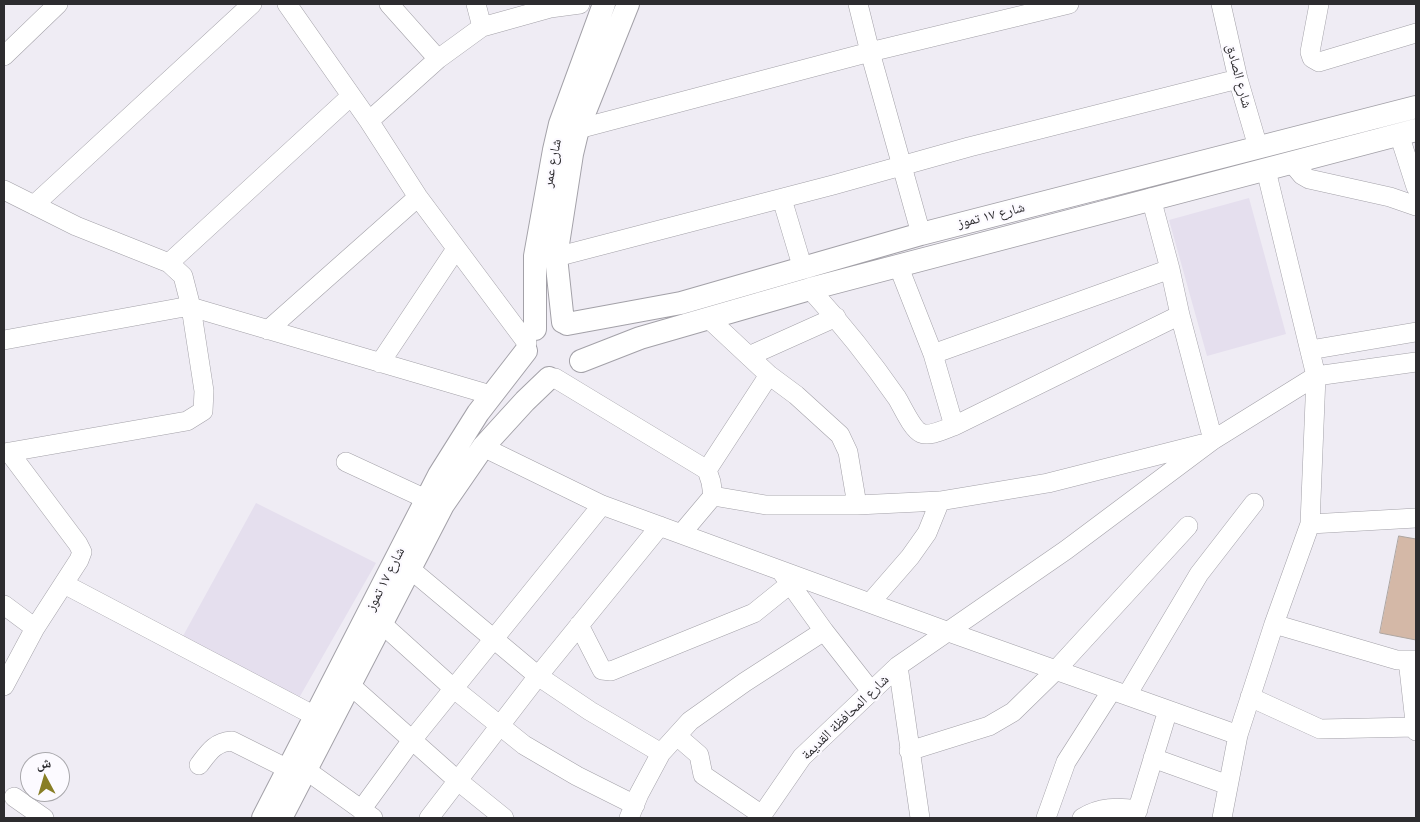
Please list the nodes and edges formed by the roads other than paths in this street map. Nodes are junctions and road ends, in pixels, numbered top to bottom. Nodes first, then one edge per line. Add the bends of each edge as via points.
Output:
1 (58, 4) edge
2 (252, 4) edge
3 (287, 4) edge
4 (389, 4) edge
5 (476, 4) edge
6 (580, 4) edge
7 (604, 4) edge
8 (628, 4) edge
9 (858, 4) edge
10 (1069, 4) edge
11 (1221, 4) edge
12 (1319, 4) edge
13 (482, 27) junction
14 (1416, 33) edge
15 (870, 52) junction
16 (4, 56) edge
17 (438, 59) junction
18 (1238, 79) junction
19 (351, 96) junction
20 (1416, 107) edge
21 (369, 121) junction
22 (578, 129) junction
23 (1408, 132) edge
24 (1258, 147) junction
25 (1292, 163) junction
26 (901, 166) junction
27 (1266, 170) junction
28 (1416, 187) edge
29 (4, 190) edge
30 (418, 197) junction
31 (1151, 198) junction
32 (782, 199) junction
33 (34, 205) junction
34 (1416, 206) edge
35 (921, 234) junction
36 (456, 249) junction
37 (556, 256) junction
38 (169, 263) junction
39 (898, 265) junction
40 (1170, 269) junction
41 (806, 278) junction
42 (191, 307) junction
43 (1180, 315) junction
44 (708, 318) junction
45 (836, 318) junction
46 (565, 323) junction
47 (268, 330) junction
48 (1416, 332) edge
49 (4, 340) edge
50 (529, 341) junction
51 (1310, 350) junction
52 (933, 354) junction
53 (750, 356) junction
54 (581, 361) junction
55 (1416, 362) edge
56 (380, 363) junction
57 (769, 375) junction
58 (1316, 376) junction
59 (552, 378) junction
60 (491, 395) junction
61 (954, 426) junction
62 (1212, 441) junction
63 (483, 447) junction
64 (6, 453) edge
65 (346, 462) dead end
66 (707, 470) junction
67 (713, 496) junction
68 (426, 499) junction
69 (940, 501) junction
70 (1254, 503) dead end
71 (602, 505) junction
72 (857, 505) junction
73 (1416, 518) edge
74 (1310, 524) junction
75 (660, 526) junction
76 (1188, 526) dead end
77 (681, 534) junction
78 (409, 568) junction
79 (785, 577) junction
80 (64, 584) junction
81 (870, 603) junction
82 (4, 604) edge
83 (381, 623) junction
84 (1274, 624) junction
85 (580, 625) junction
86 (35, 628) junction
87 (824, 631) junction
88 (946, 631) junction
89 (493, 639) junction
90 (1412, 660) edge
91 (898, 666) junction
92 (1056, 670) junction
93 (538, 676) junction
94 (350, 684) junction
95 (4, 686) edge
96 (453, 688) junction
97 (871, 691) junction
98 (1120, 692) junction
99 (1250, 697) junction
100 (1168, 710) junction
101 (315, 716) junction
102 (500, 726) junction
103 (1416, 726) edge
104 (1416, 731) edge
105 (1238, 735) junction
106 (677, 736) junction
107 (412, 740) junction
108 (910, 751) junction
109 (661, 753) junction
110 (1153, 758) junction
111 (199, 765) dead end
112 (297, 769) junction
113 (457, 780) junction
114 (1228, 785) junction
115 (14, 797) dead end
116 (632, 812) edge
117 (367, 814) edge
118 (1136, 814) edge
119 (761, 817) edge
120 (44, 818) edge
121 (263, 818) edge
122 (281, 818) edge
123 (429, 818) edge
124 (504, 818) edge
125 (920, 818) edge
126 (1046, 818) edge
127 (1082, 818) edge
128 (1222, 818) edge

1 - 16 street
2 - 33 street
3 - 19 street
4 - 17 street
5 - 13 street
6 - 13 street via 550,8
7 - 50 main road, شارع عمر via 560,124 554,150 535,256
8 - 22 main road, شارع عمر
9 - 15 street
10 - 15 street
11 - 18 street, شارع الصادق
12 - 14 street via 1310,52 1312,58 1319,62
13 - 17 street
15 - 22 street
15 - 26 street
17 - 21 street
18 - 24 street, شارع الصادق
18 - 26 street
19 - 21 street
19 - 38 street
20 - 24 main road, شارع ١٧ تموز
21 - 30 street
22 - 37 main road, شارع عمر
23 - 25 main road, شارع ١٧ تموز
23 - 28 street
24 - 35 main road, شارع ١٧ تموز
25 - 27 main road, شارع ١٧ تموز
25 - 34 street via 1310,179
26 - 32 street
26 - 35 street
27 - 31 main road, شارع ١٧ تموز
27 - 51 street
29 - 33 street
30 - 36 street
30 - 47 street
31 - 39 main road, شارع ١٧ تموز
31 - 40 street
32 - 37 street
32 - 41 street
33 - 38 street via 76,226
35 - 41 main road, شارع ١٧ تموز
36 - 50 street
36 - 56 street
37 - 46 main road, شارع عمر
38 - 42 street via 183,276
39 - 41 main road, شارع ١٧ تموز
39 - 52 street
40 - 43 street
40 - 52 street
41 - 44 main road, شارع ١٧ تموز
41 - 45 street
41 - 46 main road, شارع ١٧ تموز
42 - 47 street
42 - 49 street
42 - 64 street via 204,391 203,411 187,421
43 - 61 street
43 - 62 street
44 - 53 street
44 - 54 main road, شارع ١٧ تموز via 640,338
45 - 53 street
45 - 61 street via 898,399 916,430 922,434
46 - 50 main road via 553,321 543,324
46 - 54 main road via 580,335 584,352
47 - 56 street
48 - 51 street
50 - 59 main road via 528,359 536,371
50 - 60 main road, شارع ١٧ تموز
51 - 58 street
52 - 61 street
53 - 57 street
54 - 59 main road via 571,374
55 - 58 street
56 - 60 street
57 - 66 street
57 - 72 street via 840,436 848,452
58 - 62 street
58 - 74 street
59 - 63 main road, شارع ١٧ تموز via 525,401
59 - 66 street
60 - 68 main road, شارع ١٧ تموز via 453,450
62 - 69 street via 1048,483
62 - 88 street, شارع المحافظة القديمة via 1066,550
63 - 71 street
63 - 78 main road, شارع ١٧ تموز via 443,505
64 - 80 street via 82,552
65 - 68 street
66 - 67 street
67 - 72 street via 766,505
67 - 77 street
68 - 101 main road, شارع ١٧ تموز
69 - 72 street
69 - 81 street via 927,533
70 - 98 street via 1199,574
71 - 75 street
71 - 89 street
73 - 74 street
74 - 84 street
75 - 77 street
75 - 85 street
76 - 92 street
77 - 79 street
78 - 83 main road, شارع ١٧ تموز
78 - 89 street
79 - 81 street
79 - 85 street via 754,613 611,671 602,670
79 - 87 street
80 - 86 street
80 - 101 street
81 - 88 street
82 - 86 street
83 - 94 main road, شارع ١٧ تموز
83 - 96 street
84 - 90 street via 1397,660
84 - 99 street
85 - 93 street
86 - 95 street
87 - 97 street
87 - 106 street via 690,721
88 - 91 street, شارع المحافظة القديمة
88 - 92 street
89 - 93 street
89 - 96 street
90 - 103 street
91 - 97 street, شارع المحافظة القديمة
91 - 108 street
92 - 98 street
92 - 108 street via 1013,712 1000,720 975,732
93 - 102 street
93 - 109 street
94 - 107 street
94 - 112 main road, شارع ١٧ تموز
96 - 102 street
96 - 107 street
97 - 119 street, شارع المحافظة القديمة via 802,758
98 - 100 street
98 - 126 street via 1066,762
99 - 103 street via 1320,729
99 - 105 street
100 - 105 street
100 - 110 street
101 - 112 main road, شارع ١٧ تموز
102 - 113 street
102 - 116 street via 524,745
103 - 104 street
105 - 114 street
106 - 109 street
106 - 119 street via 698,755 703,775
107 - 113 street
107 - 117 street
108 - 125 street
109 - 116 street
110 - 114 street
110 - 118 street
111 - 112 street via 214,746 232,741
112 - 117 street
112 - 121 main road, شارع ١٧ تموز
112 - 122 main road, شارع ١٧ تموز
113 - 123 street
113 - 124 street
114 - 128 street
115 - 120 street
118 - 127 street via 1116,807 1097,810

